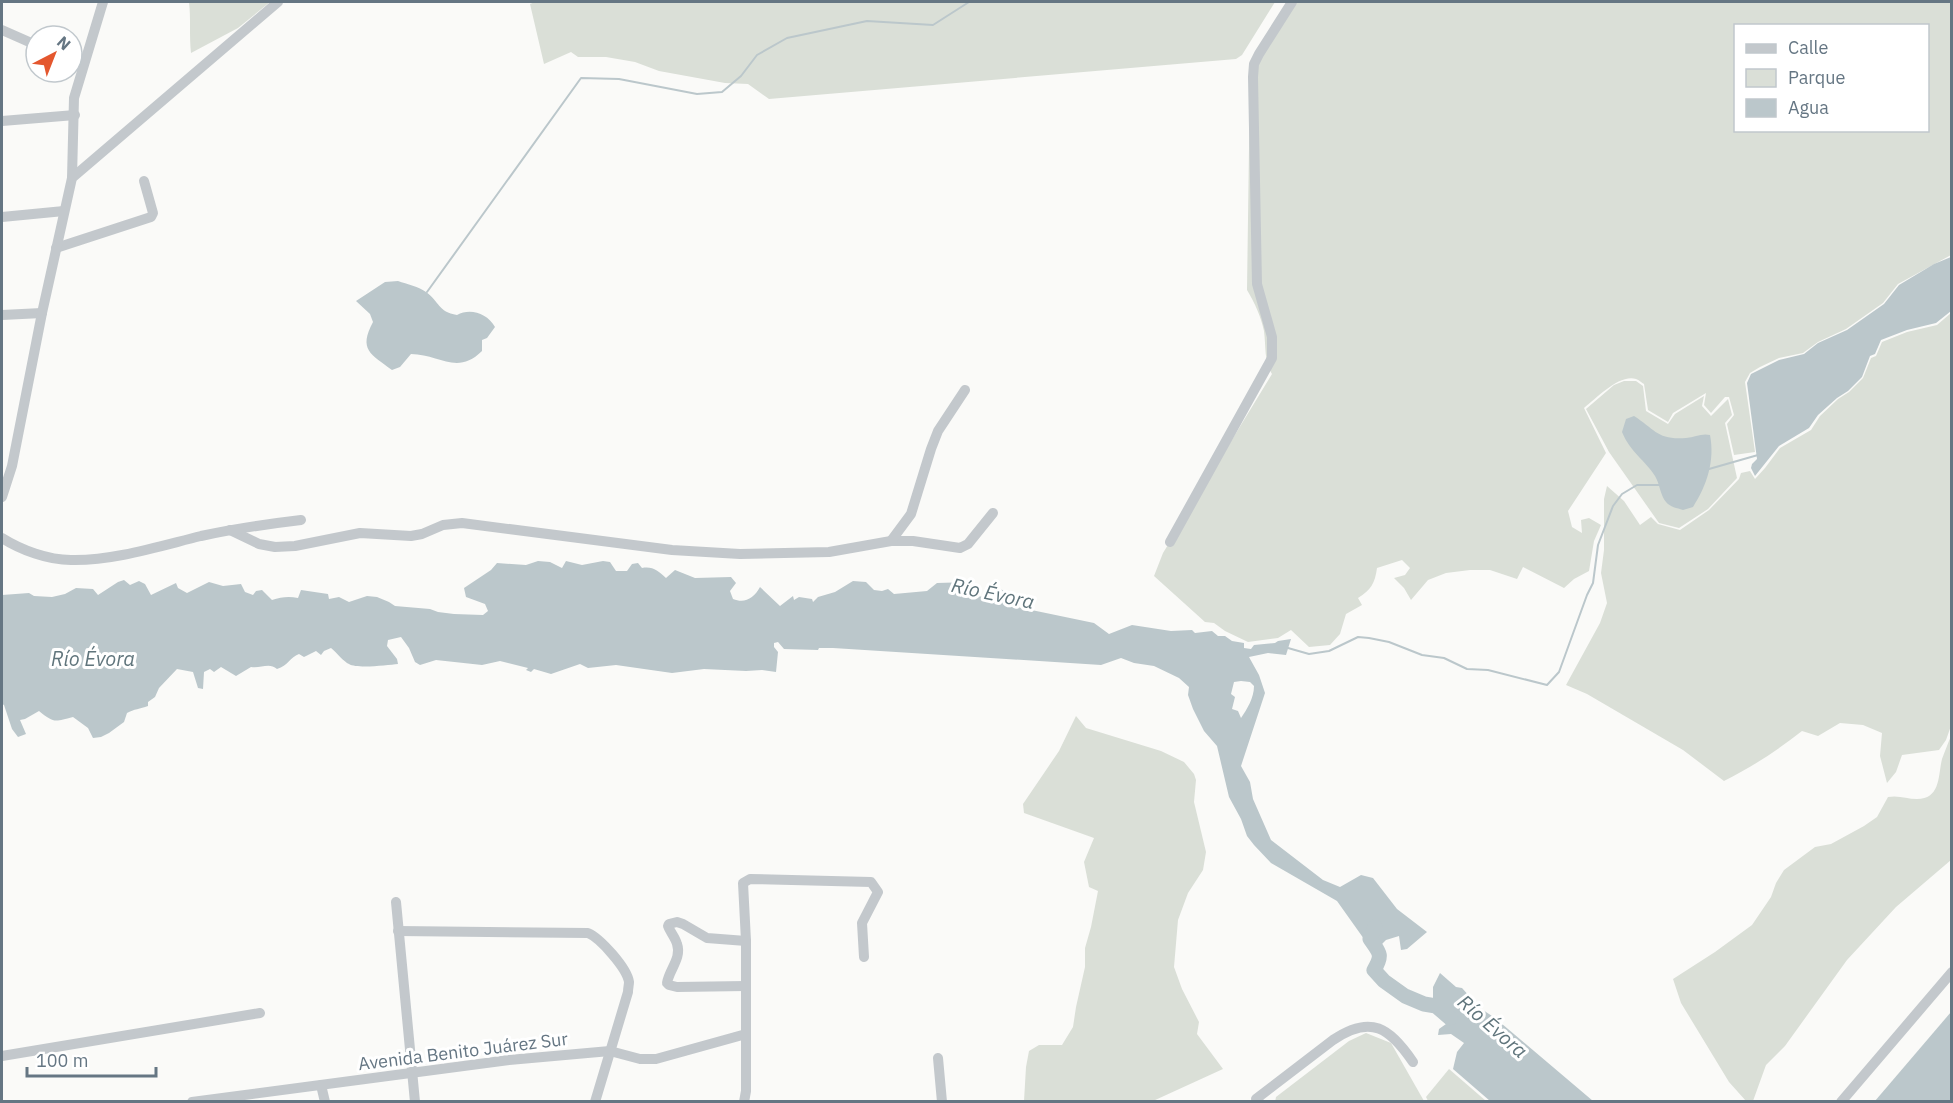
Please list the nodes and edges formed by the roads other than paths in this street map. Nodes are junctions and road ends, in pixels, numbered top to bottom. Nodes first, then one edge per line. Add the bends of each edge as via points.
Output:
1 (103, 2) edge
2 (278, 2) edge
3 (1292, 2) edge
4 (2, 30) edge
5 (24, 40) edge
6 (84, 61) edge
7 (78, 84) edge
8 (75, 115) junction
9 (2, 121) edge
10 (72, 178) junction
11 (144, 181) dead end
12 (64, 211) junction
13 (2, 217) edge
14 (56, 248) junction
15 (42, 313) junction
16 (2, 315) edge
17 (965, 390) dead end
18 (2, 494) edge
19 (993, 513) dead end
20 (301, 520) dead end
21 (230, 530) junction
22 (2, 538) edge
23 (891, 541) junction
24 (1170, 542) dead end
25 (396, 902) dead end
26 (398, 931) junction
27 (746, 941) junction
28 (864, 957) dead end
29 (1952, 972) edge
30 (746, 986) junction
31 (260, 1013) dead end
32 (746, 1034) junction
33 (610, 1051) junction
34 (2, 1056) edge
35 (938, 1058) dead end
36 (1413, 1062) dead end
37 (412, 1073) junction
38 (321, 1085) junction
39 (745, 1096) edge
40 (192, 1101) edge
41 (325, 1101) edge
42 (415, 1101) edge
43 (595, 1101) edge
44 (942, 1101) edge
45 (1259, 1101) edge
46 (1841, 1101) edge

1 - 6 street
2 - 10 street
3 - 24 street via 1259,54 1253,77 1257,284 1272,338 1272,358
4 - 5 street
7 - 8 street
8 - 9 street
8 - 10 street
10 - 12 street
11 - 14 street via 151,217
12 - 13 street
12 - 14 street
14 - 15 street
15 - 16 street
15 - 18 street via 12,466
17 - 23 street via 938,431 910,514
19 - 23 street via 968,544 960,548
20 - 21 street
21 - 22 street via 82,560 49,557
21 - 23 street via 275,547 360,532 411,536 462,523 741,555 829,552
25 - 26 street
26 - 33 street via 592,934 618,961 629,981
26 - 37 street
27 - 28 street via 743,883 750,879 871,882 878,892 862,923
27 - 30 street
27 - 30 street via 707,938 677,922 669,924 678,956 667,983 677,987
29 - 46 street
30 - 32 street
31 - 34 street
32 - 33 street via 656,1059
32 - 39 street
33 - 37 street, Avenida Benito Juárez Sur
33 - 43 street
35 - 44 street
36 - 45 street via 1387,1032 1362,1027 1333,1040 1267,1090
37 - 38 street, Avenida Benito Juárez Sur
37 - 42 street
38 - 40 street, Avenida Benito Juárez Sur
38 - 41 street

